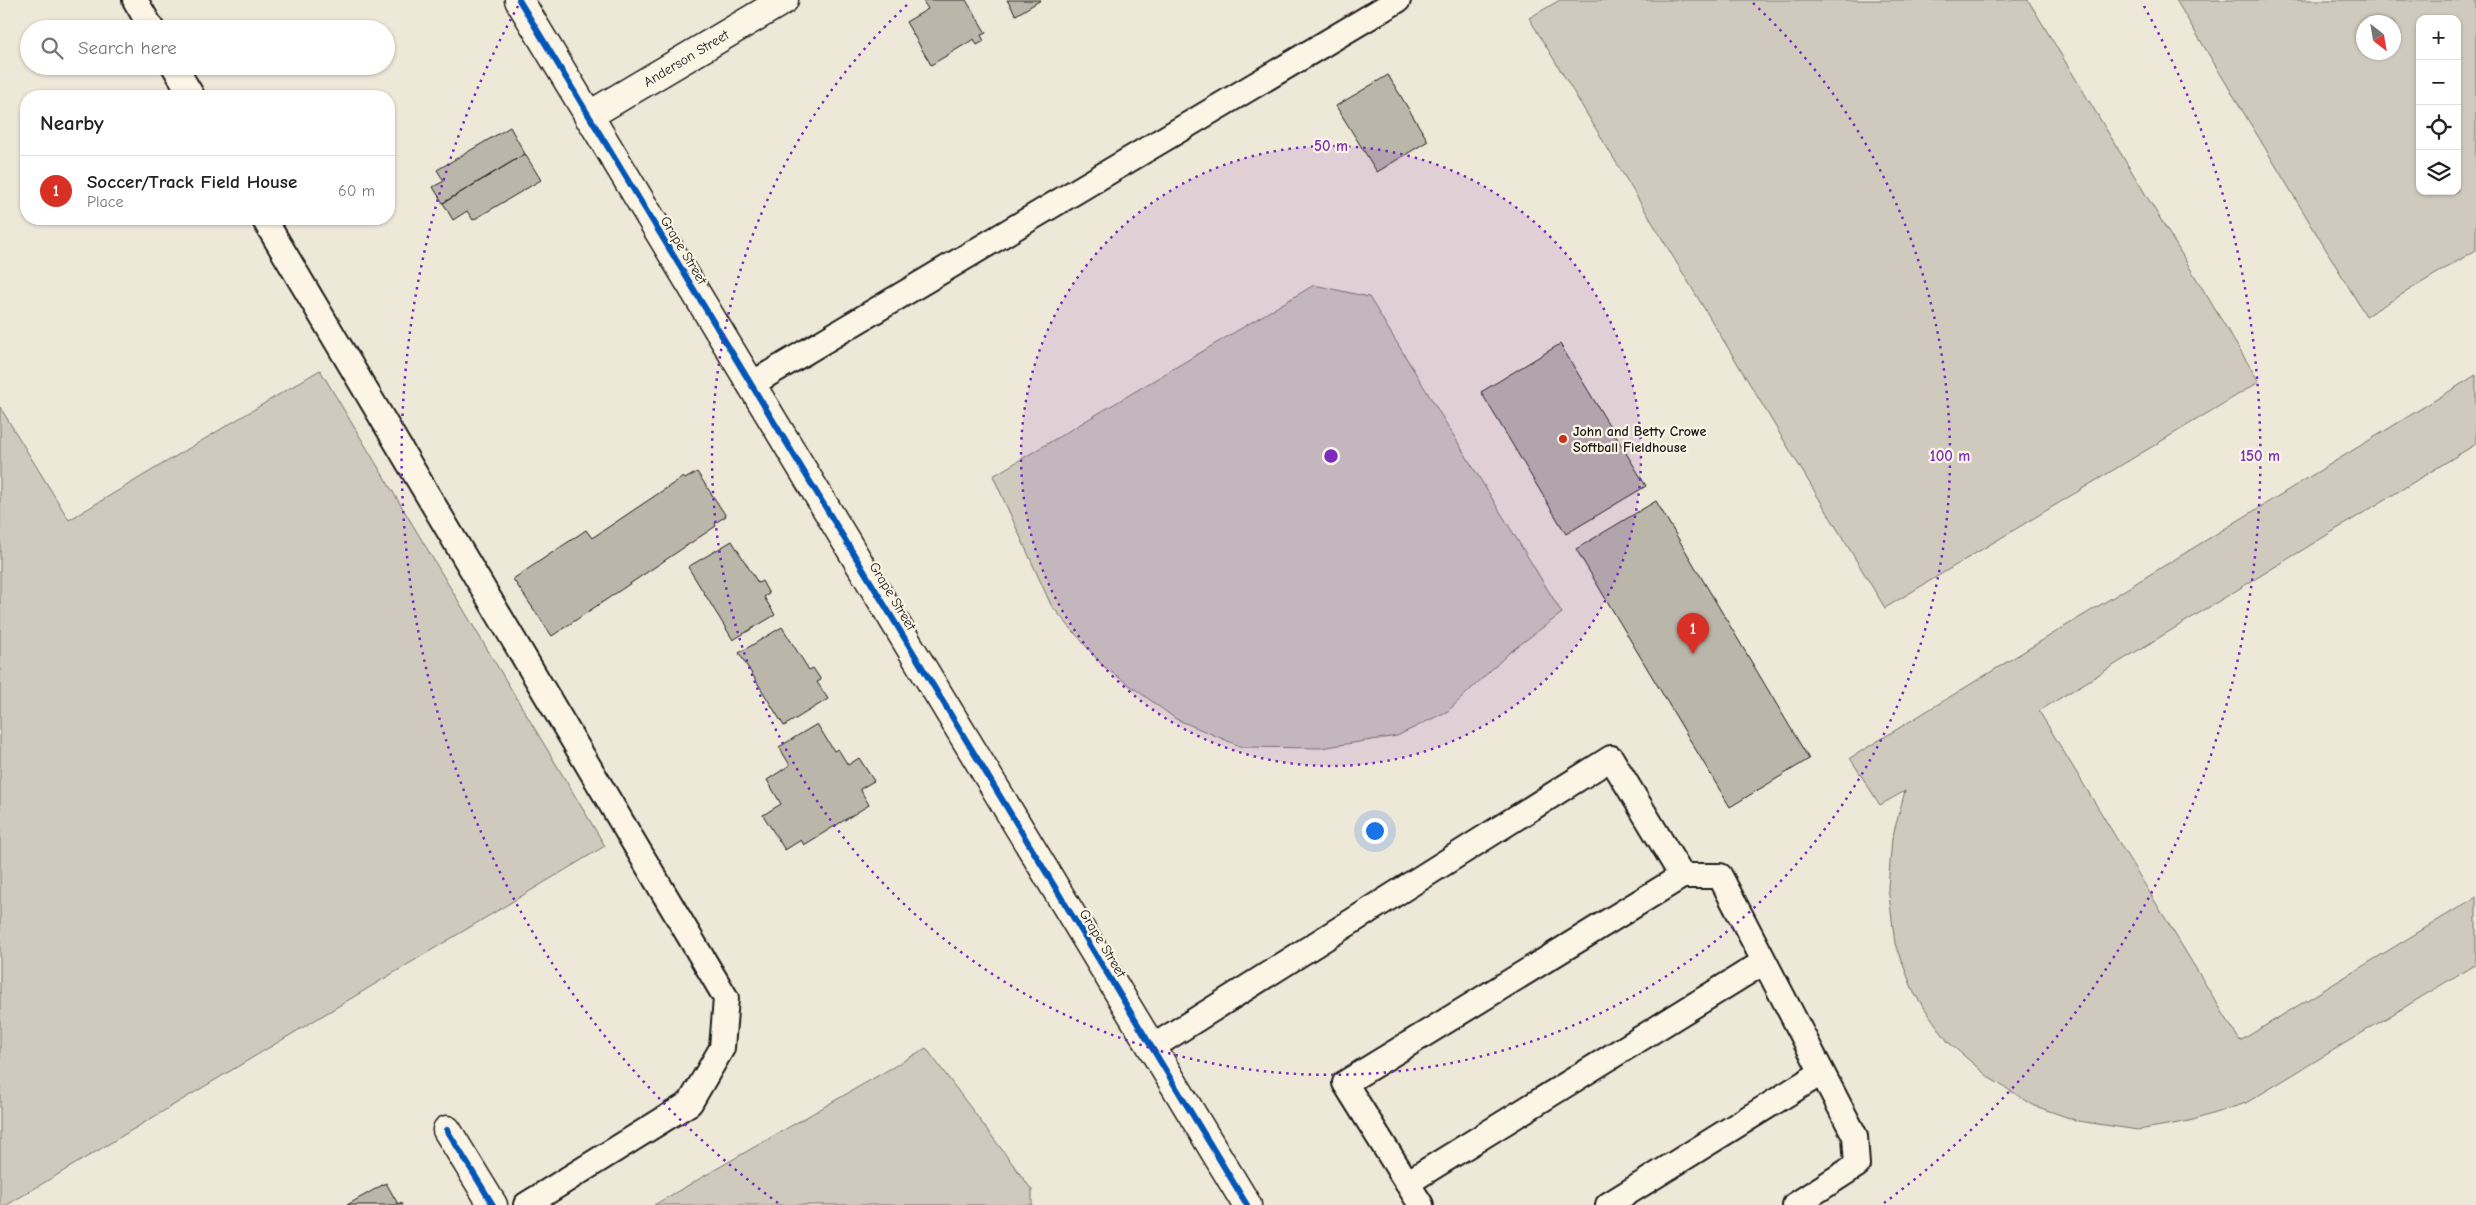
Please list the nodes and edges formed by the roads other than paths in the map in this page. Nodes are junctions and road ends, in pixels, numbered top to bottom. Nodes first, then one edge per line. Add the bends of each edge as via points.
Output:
1 (135, 0) edge
2 (519, 0) edge
3 (784, 0) edge
4 (1398, 0) edge
5 (147, 20) edge
6 (179, 75) edge
7 (188, 90) edge
8 (588, 116) junction
9 (268, 225) edge
10 (750, 385) junction
11 (1682, 876) junction
12 (1764, 962) junction
13 (1152, 1048) junction
14 (1822, 1073) junction
15 (447, 1130) dead end
16 (1408, 1183) junction
17 (493, 1205) edge
18 (526, 1205) edge
19 (1246, 1205) edge
20 (1421, 1205) edge
21 (1608, 1205) edge
22 (1796, 1205) edge

1 - 5 lane
2 - 8 street, Grape Street
3 - 8 street, Anderson Street
4 - 10 lane
6 - 7 lane
8 - 10 street, Grape Street
9 - 18 lane via 726,998 722,1048 690,1103
10 - 13 street, Grape Street
11 - 12 lane via 1720,876
11 - 13 lane via 1611,758
11 - 16 lane via 1345,1083
12 - 14 lane
12 - 16 lane
13 - 19 street, Grape Street
14 - 21 lane
14 - 22 lane via 1855,1136 1857,1165
15 - 17 street
16 - 20 lane

